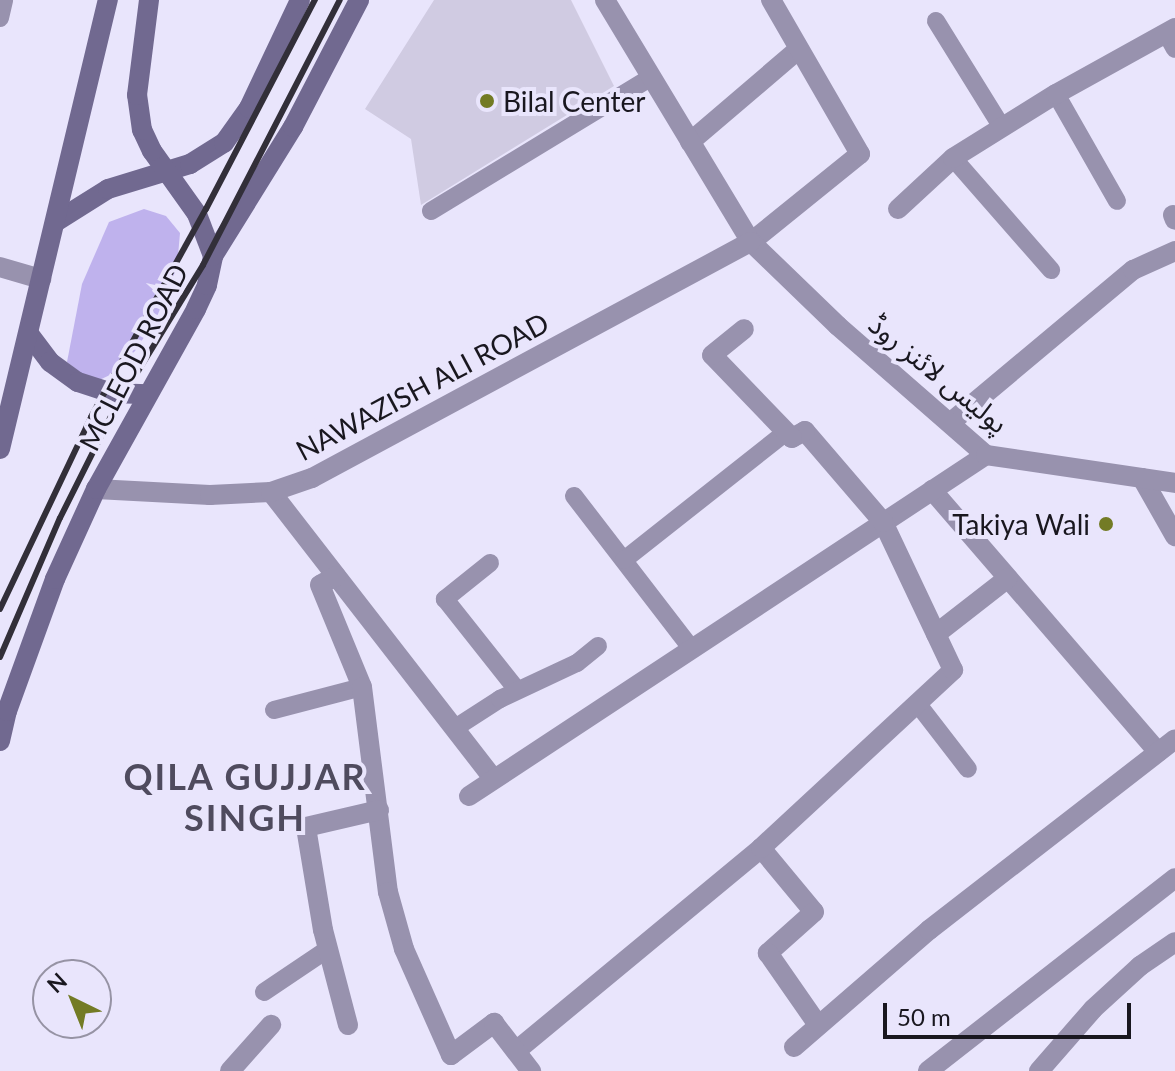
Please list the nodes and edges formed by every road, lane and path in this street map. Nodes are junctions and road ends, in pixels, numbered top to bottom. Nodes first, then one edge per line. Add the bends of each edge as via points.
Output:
1 (4, 0) edge
2 (108, 0) edge
3 (149, 0) edge
4 (300, 0) edge
5 (359, 0) edge
6 (605, 0) edge
7 (771, 0) edge
8 (0, 18) edge
9 (936, 21) dead end
10 (1172, 37) edge
11 (799, 49) junction
12 (651, 77) junction
13 (1056, 94) junction
14 (1001, 126) junction
15 (690, 142) junction
16 (953, 158) junction
17 (165, 171) junction
18 (1117, 201) dead end
19 (898, 209) dead end
20 (431, 211) dead end
21 (57, 221) junction
22 (751, 242) junction
23 (1175, 251) edge
24 (213, 256) junction
25 (0, 267) edge
26 (1051, 270) dead end
27 (41, 279) junction
28 (744, 329) dead end
29 (29, 334) junction
30 (147, 394) junction
31 (950, 423) junction
32 (786, 432) junction
33 (0, 449) edge
34 (986, 455) junction
35 (1142, 478) junction
36 (1175, 483) edge
37 (96, 489) junction
38 (932, 490) junction
39 (271, 492) junction
40 (574, 496) dead end
41 (883, 522) junction
42 (1175, 536) edge
43 (624, 560) junction
44 (490, 563) dead end
45 (336, 576) junction
46 (1008, 578) junction
47 (936, 634) junction
48 (598, 646) dead end
49 (692, 649) junction
50 (362, 687) junction
51 (517, 690) junction
52 (917, 703) junction
53 (274, 710) dead end
54 (455, 728) junction
55 (1175, 739) edge
56 (0, 741) edge
57 (1158, 752) junction
58 (968, 769) dead end
59 (494, 779) junction
60 (469, 796) dead end
61 (379, 810) junction
62 (761, 848) junction
63 (1175, 878) edge
64 (1175, 942) edge
65 (328, 949) junction
66 (264, 992) dead end
67 (271, 1025) dead end
68 (348, 1025) dead end
69 (818, 1025) junction
70 (794, 1047) dead end
71 (516, 1051) junction
72 (447, 1063) edge
73 (230, 1071) edge
74 (531, 1071) edge
75 (928, 1071) edge
76 (1039, 1071) edge

1 - 8 lane
2 - 21 main road
3 - 17 main road, MCLEOD ROAD via 137,95 142,130
4 - 17 main road via 249,108 224,143 190,164
5 - 24 main road via 293,127
6 - 12 street, پولیس لائنز روڈ
7 - 11 street
9 - 14 lane
10 - 13 street
11 - 15 street
11 - 22 street, NAWAZISH ALI ROAD via 860,154
12 - 15 street, پولیس لائنز روڈ
12 - 20 lane
13 - 14 street
13 - 18 lane
14 - 16 street
15 - 22 street, پولیس لائنز روڈ
16 - 19 street
16 - 26 lane
17 - 21 main road via 108,189
17 - 24 main road, MCLEOD ROAD via 197,214
21 - 27 main road
22 - 31 street, پولیس لائنز روڈ
22 - 39 street, NAWAZISH ALI ROAD via 359,456
23 - 31 street via 1133,270
24 - 30 main road, MCLEOD ROAD via 207,285
25 - 27 street
27 - 29 main road
28 - 32 street via 712,355
29 - 30 main road via 50,362 78,382 112,393
29 - 33 main road
30 - 37 main road, MCLEOD ROAD
31 - 34 street, پولیس لائنز روڈ
32 - 41 street via 792,438 805,431
32 - 43 lane
34 - 35 street, پولیس لائنز روڈ
34 - 38 street
35 - 36 street, پولیس لائنز روڈ
35 - 42 street
37 - 39 street, NAWAZISH ALI ROAD via 210,495
37 - 56 main road, MCLEOD ROAD via 55,579
38 - 41 street
38 - 46 street
39 - 45 street
40 - 43 lane
41 - 47 street
41 - 49 street
43 - 49 lane
44 - 51 lane via 445,599
45 - 50 street via 320,585
45 - 54 street
46 - 47 street
46 - 57 street
47 - 52 street via 953,670
48 - 51 lane via 577,663
49 - 59 street
50 - 53 lane
50 - 61 street
51 - 54 lane
52 - 58 lane
52 - 62 street
54 - 59 street
55 - 57 street
57 - 69 street via 929,930
59 - 60 street
61 - 65 street via 306,827
61 - 72 street via 388,892
62 - 69 street via 814,912 768,953
62 - 71 street
63 - 75 street
64 - 76 street via 1093,1009
65 - 66 lane
65 - 68 street
67 - 73 street
69 - 70 street
71 - 72 street via 494,1023
71 - 74 street

